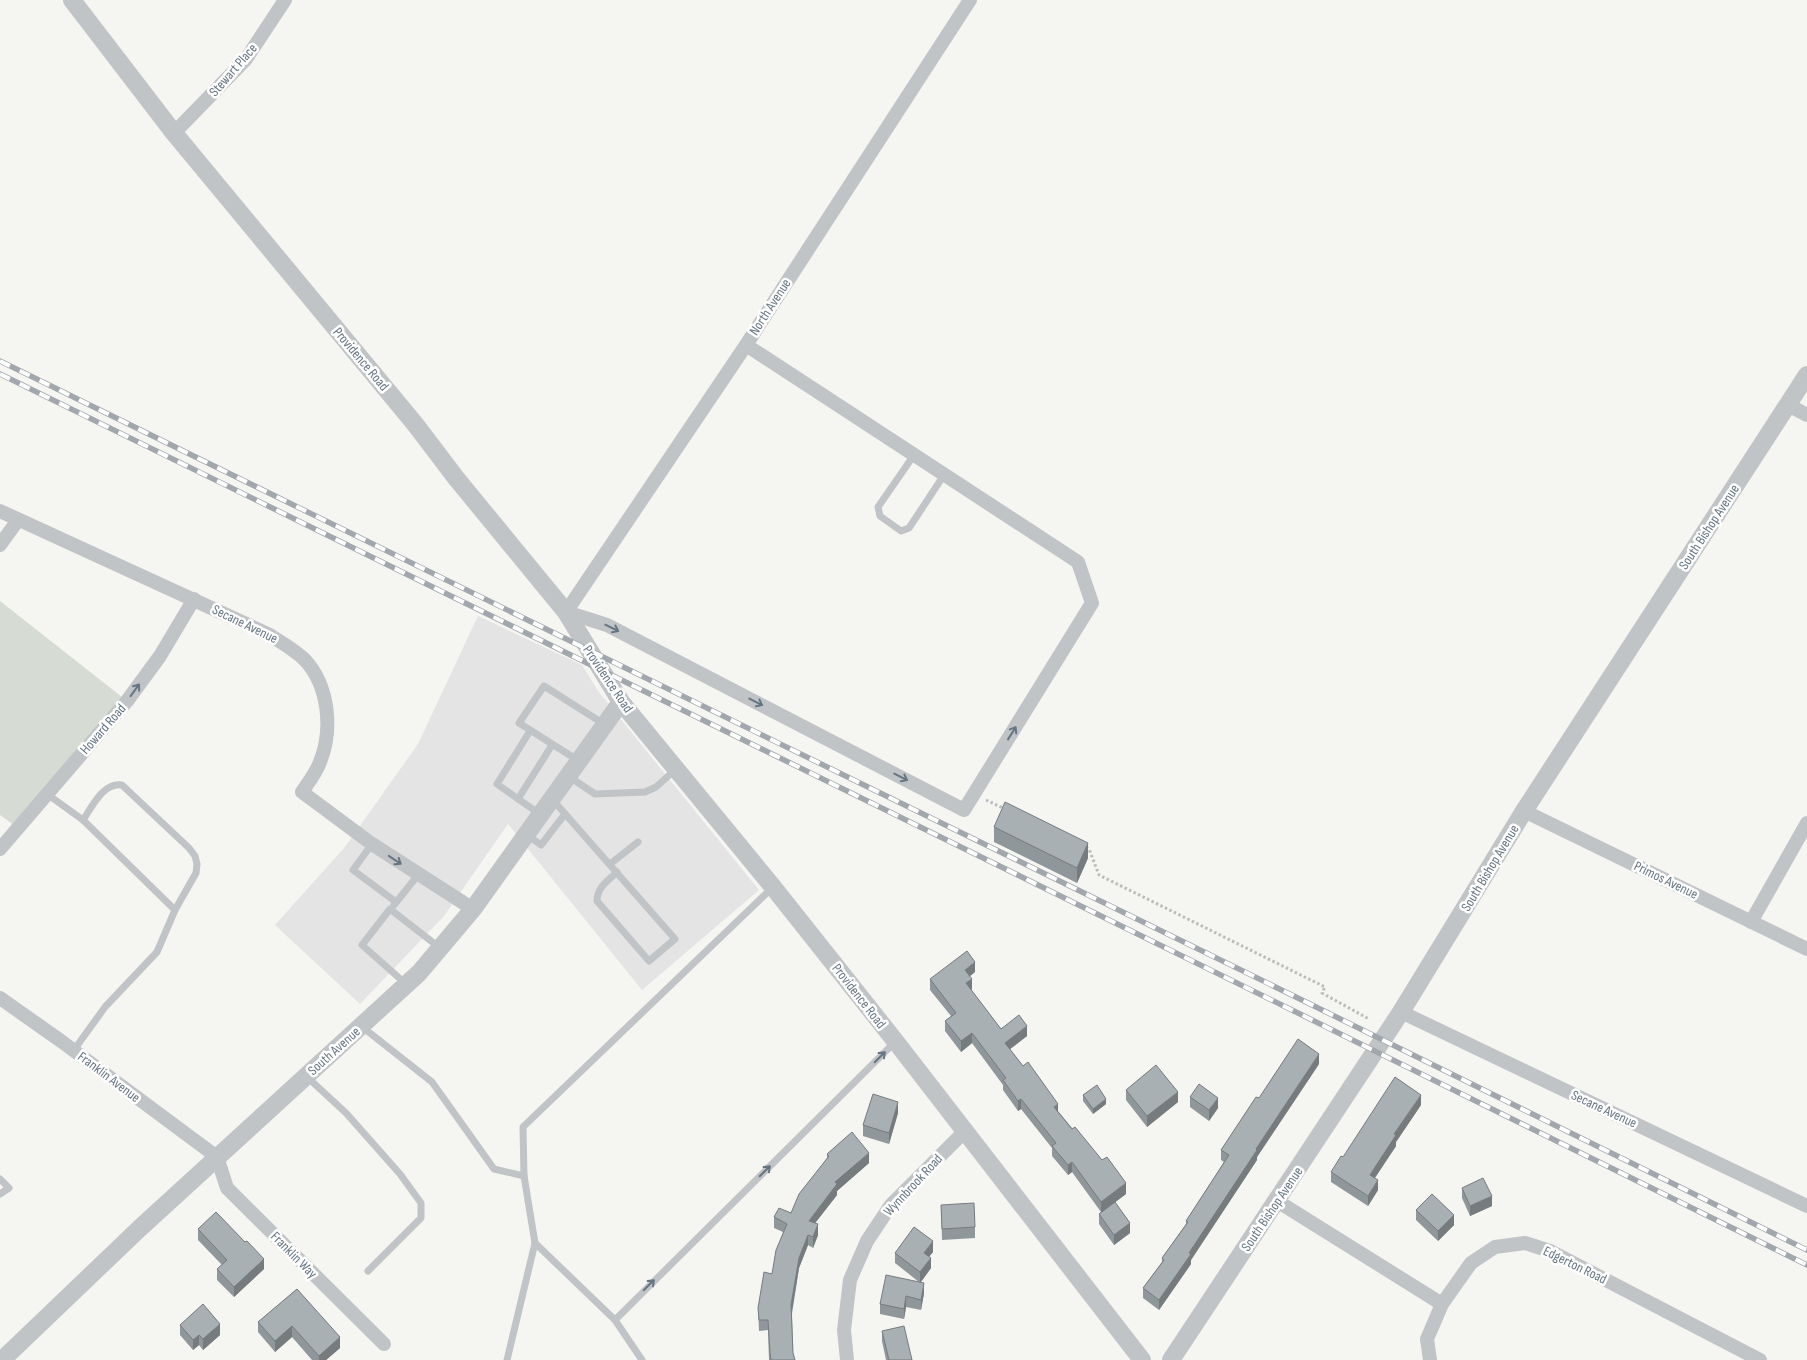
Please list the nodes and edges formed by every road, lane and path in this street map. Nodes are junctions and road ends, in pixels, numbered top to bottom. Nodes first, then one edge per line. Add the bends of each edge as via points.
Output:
1 (72, 0) edge
2 (284, 0) edge
3 (970, 0) edge
4 (174, 133) junction
5 (746, 345) junction
6 (1807, 375) edge
7 (1788, 405) junction
8 (1807, 415) edge
9 (914, 455) junction
10 (944, 475) junction
11 (0, 511) edge
12 (18, 520) junction
13 (0, 545) edge
14 (194, 599) junction
15 (566, 612) junction
16 (621, 702) junction
17 (605, 724) junction
18 (530, 731) junction
19 (552, 745) junction
20 (579, 761) junction
21 (676, 769) junction
22 (568, 776) junction
23 (47, 794) junction
24 (974, 794) junction
25 (518, 799) junction
26 (552, 799) junction
27 (1010, 811) edge
28 (1524, 811) junction
29 (565, 814) junction
30 (541, 816) junction
31 (83, 820) junction
32 (1807, 823) edge
33 (527, 834) junction
34 (638, 842) dead end
35 (372, 844) junction
36 (1080, 845) edge
37 (0, 848) edge
38 (610, 864) junction
39 (617, 872) junction
40 (418, 875) junction
41 (773, 886) junction
42 (396, 902) junction
43 (390, 909) junction
44 (473, 909) junction
45 (175, 910) junction
46 (1751, 922) junction
47 (440, 948) junction
48 (1807, 949) edge
49 (407, 984) junction
50 (0, 998) edge
51 (1401, 1012) junction
52 (1369, 1019) dead end
53 (361, 1026) junction
54 (896, 1042) junction
55 (74, 1050) junction
56 (306, 1076) junction
57 (966, 1131) junction
58 (217, 1157) junction
59 (524, 1176) junction
60 (0, 1179) edge
61 (0, 1194) edge
62 (1277, 1201) junction
63 (1807, 1206) edge
64 (535, 1243) junction
65 (368, 1270) dead end
66 (1442, 1304) junction
67 (615, 1320) junction
68 (384, 1344) dead end
69 (4, 1357) edge
70 (507, 1360) edge
71 (642, 1360) edge
72 (847, 1360) edge
73 (1142, 1360) edge
74 (1171, 1360) edge
75 (1430, 1360) edge
76 (1760, 1360) edge

1 - 4 street, Providence Road
2 - 4 street, Stewart Place via 246,59
3 - 5 street, North Avenue
4 - 15 street, Providence Road
5 - 9 street
5 - 15 street, North Avenue
6 - 7 street, South Bishop Avenue
7 - 8 street
7 - 28 street, South Bishop Avenue
9 - 10 street
9 - 10 lane via 878,507 880,516 901,531 910,528
24 -> 10 street via 1092,603 1078,562
11 - 12 street, Secane Avenue
12 - 13 street
12 - 14 street, Secane Avenue
23 -> 14 street, Howard Road via 127,701 160,656
14 - 35 street, Secane Avenue via 270,635 305,660 317,677 328,711 328,729 320,762 302,792
15 - 16 street, Providence Road
15 -> 24 street via 607,625 964,810
16 - 17 street, South Avenue
16 - 21 street, Providence Road
17 - 18 lane via 544,686 519,723
17 - 20 street, South Avenue
18 - 19 lane
18 - 25 lane via 497,784
19 - 20 lane
19 - 25 lane
20 - 22 street, South Avenue
21 - 22 lane via 656,787 645,792 595,794
21 - 41 street, Providence Road
22 - 26 street, South Avenue
23 - 31 lane
23 - 37 street, Howard Road
24 - 27 path
25 - 30 lane
26 - 29 lane
26 - 30 street, South Avenue
28 - 46 street, Primos Avenue
28 - 51 street, South Bishop Avenue
29 - 33 lane via 542,845
29 - 38 lane
30 - 33 street, South Avenue
31 - 45 lane
31 - 45 lane via 108,787 122,785 189,848 198,864 196,873
32 - 46 street
33 - 44 street, South Avenue
34 - 38 lane
35 -> 40 street, Secane Avenue
35 - 42 lane via 353,870
36 - 52 path via 1089,849 1099,875 1325,987 1322,993
38 - 39 lane
39 - 39 lane via 675,939 649,961 597,901 599,889
40 - 42 lane
40 - 44 street, Secane Avenue
41 - 54 street, Providence Road
41 - 59 lane via 523,1127
42 - 43 lane
43 - 47 lane
43 - 49 lane via 362,945
44 - 47 street, South Avenue
45 - 55 lane via 157,952 104,1006
46 - 48 street, Primos Avenue
47 - 49 street, South Avenue
49 - 53 street, South Avenue
50 - 55 street, Franklin Avenue
51 - 62 street, South Bishop Avenue
51 - 63 street, Secane Avenue
53 - 56 street, South Avenue
53 - 59 lane via 432,1082 494,1169
54 - 57 street, Providence Road
67 -> 54 lane
55 - 58 street, Franklin Avenue
56 - 58 street, South Avenue
56 - 65 lane via 346,1113 421,1203 421,1218
57 - 72 street, Wynnbrook Road via 891,1206 867,1241 850,1280 844,1330
57 - 73 street, Providence Road
58 - 68 street, Franklin Way via 227,1188
58 - 69 street, South Avenue
59 - 64 lane
60 - 61 lane via 9,1188
62 - 66 street
62 - 74 street, South Bishop Avenue
64 - 67 lane
64 - 70 lane
66 - 75 street, Edgerton Road via 1427,1339
66 - 76 street, Edgerton Road via 1471,1263 1495,1247 1525,1243 1550,1251
67 - 71 lane

